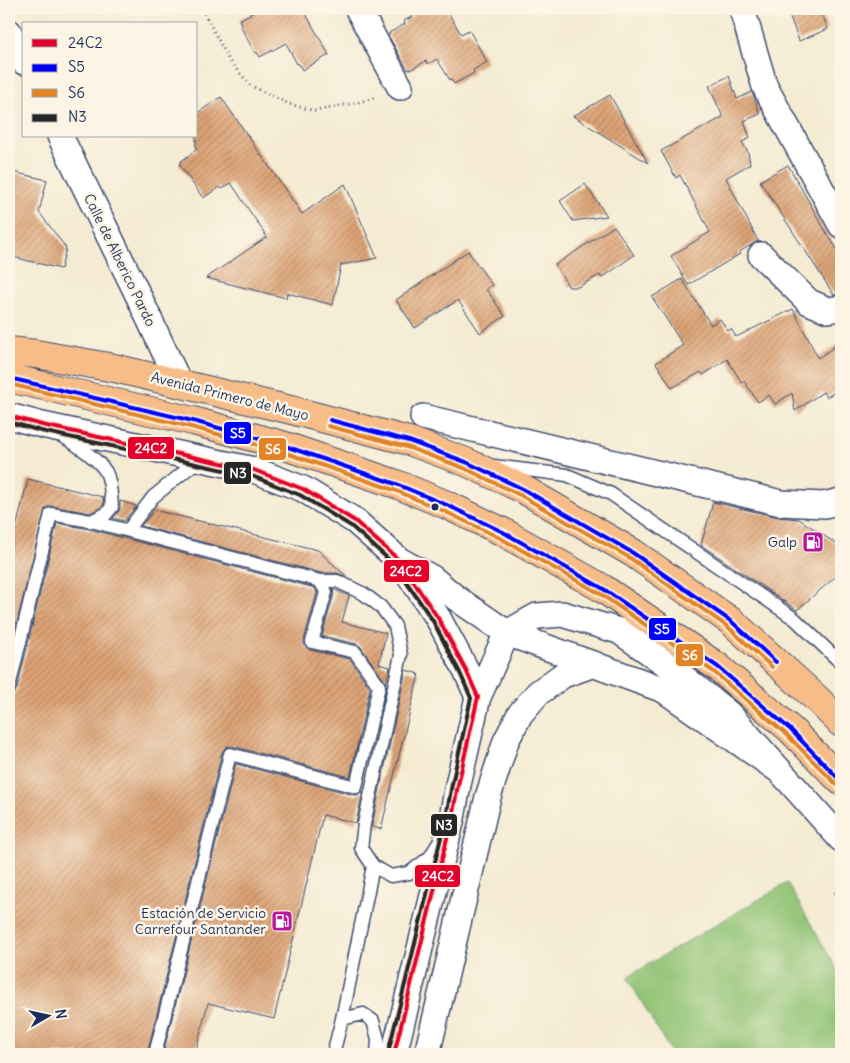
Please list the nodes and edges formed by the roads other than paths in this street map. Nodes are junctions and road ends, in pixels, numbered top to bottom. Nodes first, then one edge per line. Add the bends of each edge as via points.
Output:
1 (358, 9) edge
2 (742, 9) edge
3 (9, 32) edge
4 (22, 58) edge
5 (400, 88) road end
6 (61, 138) edge
7 (841, 225) edge
8 (761, 255) dead end
9 (841, 308) edge
10 (9, 346) edge
11 (9, 351) edge
12 (36, 354) junction
13 (9, 378) edge
14 (179, 383) junction
15 (9, 416) edge
16 (423, 416) dead end
17 (42, 425) junction
18 (200, 458) junction
19 (466, 462) junction
20 (841, 501) edge
21 (91, 521) junction
22 (128, 530) junction
23 (399, 560) junction
24 (320, 581) junction
25 (507, 633) junction
26 (841, 663) edge
27 (594, 664) junction
28 (9, 687) edge
29 (478, 697) junction
30 (841, 723) edge
31 (780, 770) junction
32 (841, 780) edge
33 (452, 818) junction
34 (841, 839) edge
35 (373, 866) junction
36 (342, 1019) junction
37 (156, 1054) edge
38 (333, 1054) edge
39 (377, 1054) edge
40 (394, 1054) edge
41 (427, 1054) edge

1 - 5 street
2 - 7 street via 765,87
3 - 4 street
6 - 14 street, Calle de Alberico Pardo
8 - 9 street via 809,302 828,310
10 - 12 highway
11 - 12 highway, Avenida Primero de Mayo
12 - 14 highway, Avenida Primero de Mayo
13 - 32 highway via 282,445 396,484 503,532 602,588 718,667 791,730
14 - 19 highway, Avenida Primero de Mayo via 409,441
15 - 17 street
16 - 20 street via 781,503 824,505
17 - 18 street
17 - 21 lane via 74,442 106,472 112,507
18 - 22 lane via 153,497
18 - 23 street via 254,470 303,489 355,521
19 - 26 lane via 567,475 611,494 794,620
19 - 30 highway, Avenida Primero de Mayo via 523,489 633,553 732,622
21 - 22 lane
21 - 28 lane via 52,514
22 - 24 lane
23 - 25 street via 432,578
23 - 29 street via 438,618
24 - 35 lane via 337,581 364,594 381,607 395,626 401,655 364,824 361,848
24 - 37 lane via 326,592 312,642 355,652 379,686 356,787 230,754
25 - 27 street
25 - 29 street
25 - 31 street via 537,616 562,614 619,631 729,714
27 - 31 street via 664,690
27 - 41 street via 563,675 538,693 520,714 506,740 488,797
29 - 33 street
31 - 34 street
33 - 35 lane via 430,857 410,873 391,876
33 - 40 street
35 - 36 lane
36 - 38 lane
36 - 39 lane via 363,1014 373,1021 378,1039

